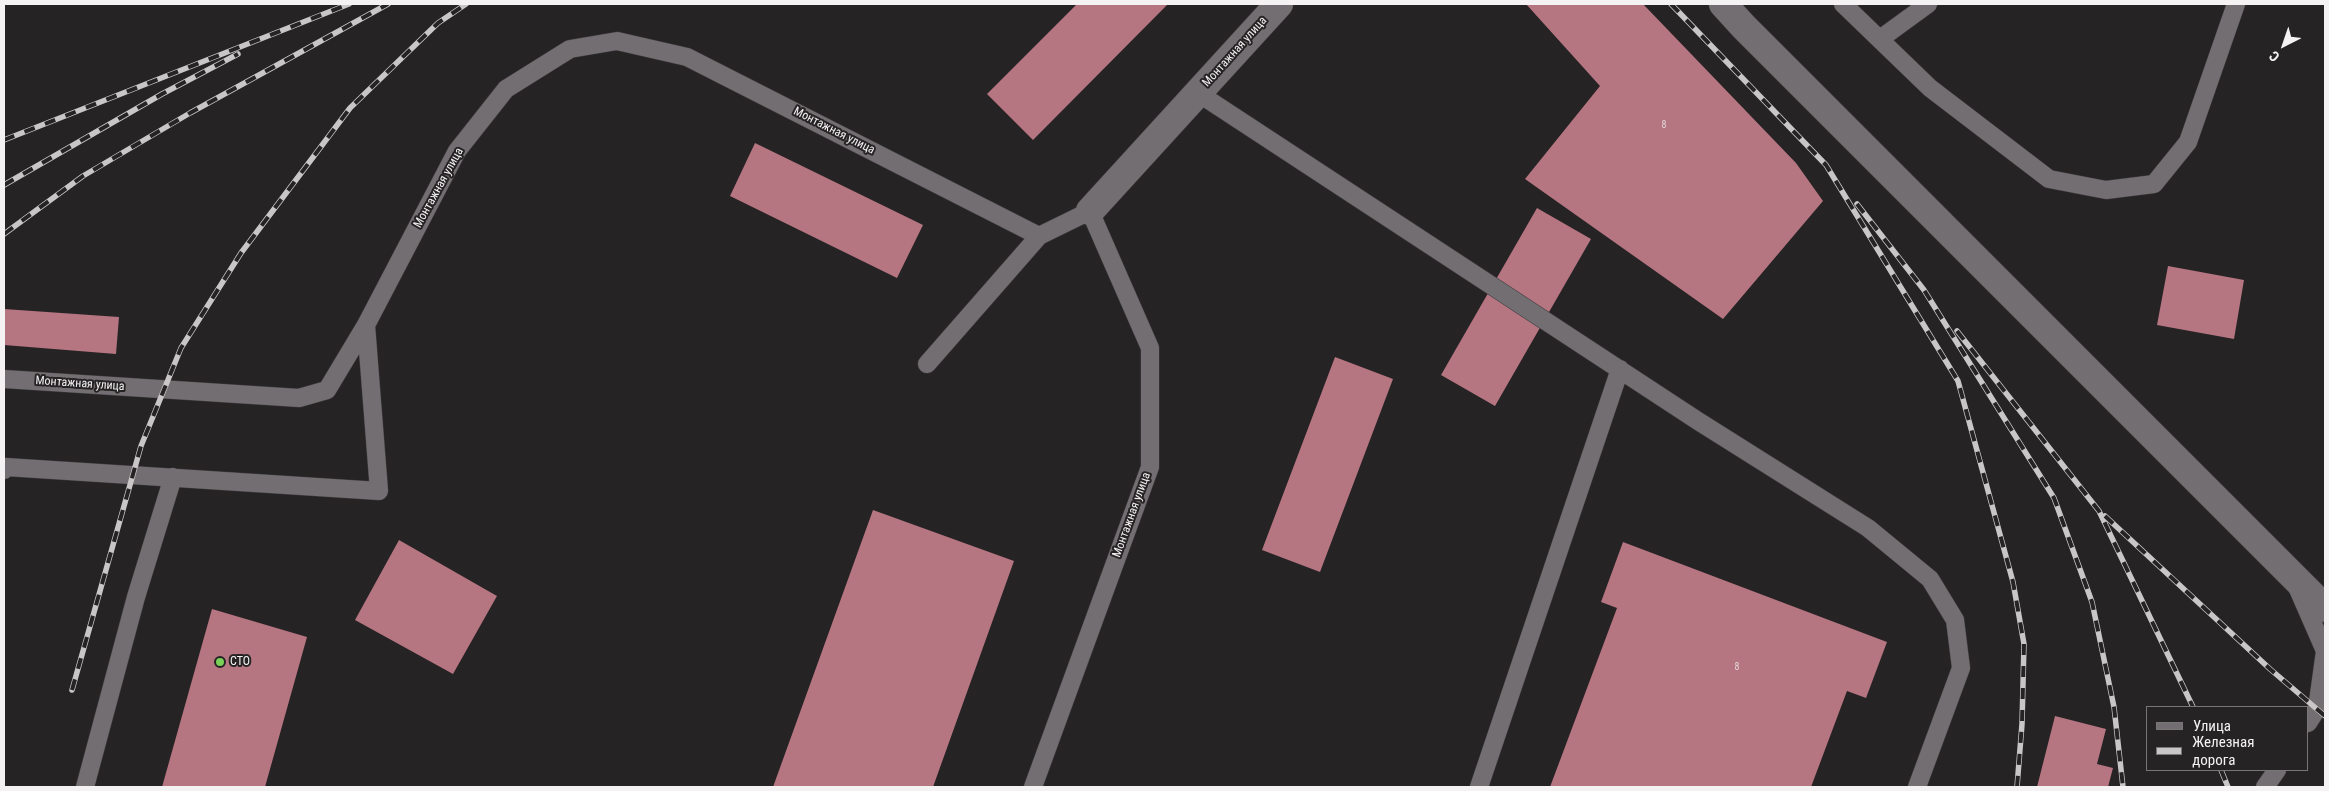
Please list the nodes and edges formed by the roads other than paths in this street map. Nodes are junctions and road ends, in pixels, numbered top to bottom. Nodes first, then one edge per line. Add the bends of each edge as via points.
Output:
1 (1279, 4) edge
2 (1723, 4) edge
3 (1843, 4) edge
4 (1928, 4) edge
5 (2236, 4) edge
6 (1880, 40) junction
7 (1198, 93) junction
8 (1090, 211) junction
9 (1039, 236) junction
10 (366, 325) junction
11 (927, 364) dead end
12 (1620, 369) junction
13 (4, 379) edge
14 (4, 470) edge
15 (173, 477) junction
16 (2292, 575) junction
17 (2325, 608) edge
18 (2309, 721) edge
19 (2276, 771) edge
20 (85, 787) edge
21 (1033, 787) edge
22 (1479, 787) edge
23 (1917, 787) edge
24 (2265, 787) edge

1 - 7 street, Монтажная улица
2 - 16 street
3 - 6 lane
4 - 6 lane
5 - 6 lane via 2188,142 2154,184 2106,190 2049,179 1930,88
7 - 8 street, Монтажная улица
7 - 12 lane
8 - 9 lane, Монтажная улица
8 - 21 lane, Монтажная улица via 1150,348 1150,467
9 - 10 lane, Монтажная улица via 687,57 618,41 570,49 506,89 457,151
9 - 11 lane
10 - 13 lane, Монтажная улица via 327,390 299,398
10 - 15 lane via 379,492
12 - 22 lane
12 - 23 lane via 1868,528 1930,579 1955,620 1961,668
14 - 15 lane via 6,467
15 - 20 lane via 136,597
16 - 17 street
16 - 18 lane via 2325,651 2317,709
19 - 24 lane

